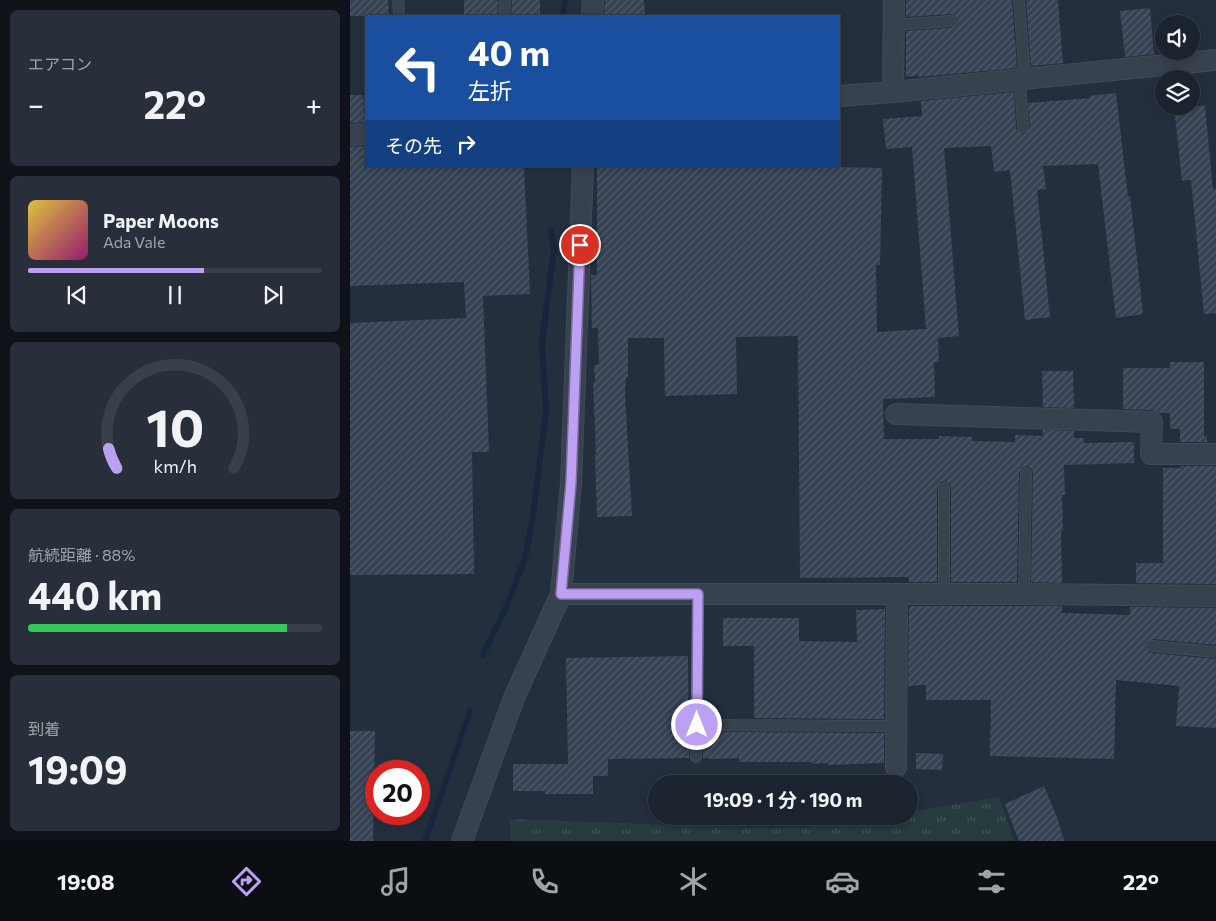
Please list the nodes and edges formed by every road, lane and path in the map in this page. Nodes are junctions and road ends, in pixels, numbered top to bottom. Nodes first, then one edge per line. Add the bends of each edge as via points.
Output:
1 (398, 0) edge
2 (505, 0) edge
3 (593, 0) edge
4 (894, 0) edge
5 (1019, 0) edge
6 (399, 15) edge
7 (504, 15) edge
8 (592, 15) edge
9 (951, 22) dead end
10 (894, 25) junction
11 (1216, 60) edge
12 (1022, 79) junction
13 (893, 92) junction
14 (840, 96) edge
15 (1023, 127) dead end
16 (365, 134) edge
17 (350, 135) edge
18 (583, 167) edge
19 (896, 414) dead end
20 (1216, 454) edge
21 (1026, 473) dead end
22 (944, 488) dead end
23 (561, 594) junction
24 (698, 594) junction
25 (897, 594) junction
26 (944, 594) junction
27 (1024, 594) junction
28 (1216, 596) edge
29 (1152, 646) dead end
30 (1216, 652) edge
31 (697, 725) junction
32 (896, 726) junction
33 (696, 757) dead end
34 (896, 767) dead end
35 (462, 841) edge

1 - 6 lane
2 - 7 lane
3 - 8 street
4 - 10 street
5 - 12 lane
9 - 10 lane
10 - 13 street
11 - 12 street
12 - 13 street
12 - 15 lane
13 - 14 street
16 - 17 street
18 - 23 street via 571,483
19 - 20 street via 1152,422 1150,454
21 - 27 lane
22 - 26 lane
23 - 24 street
23 - 35 street via 514,698
24 - 25 street
24 - 31 lane
25 - 26 street
25 - 32 street
26 - 27 street
27 - 28 street
29 - 30 lane
31 - 32 lane
31 - 33 lane
32 - 34 street

